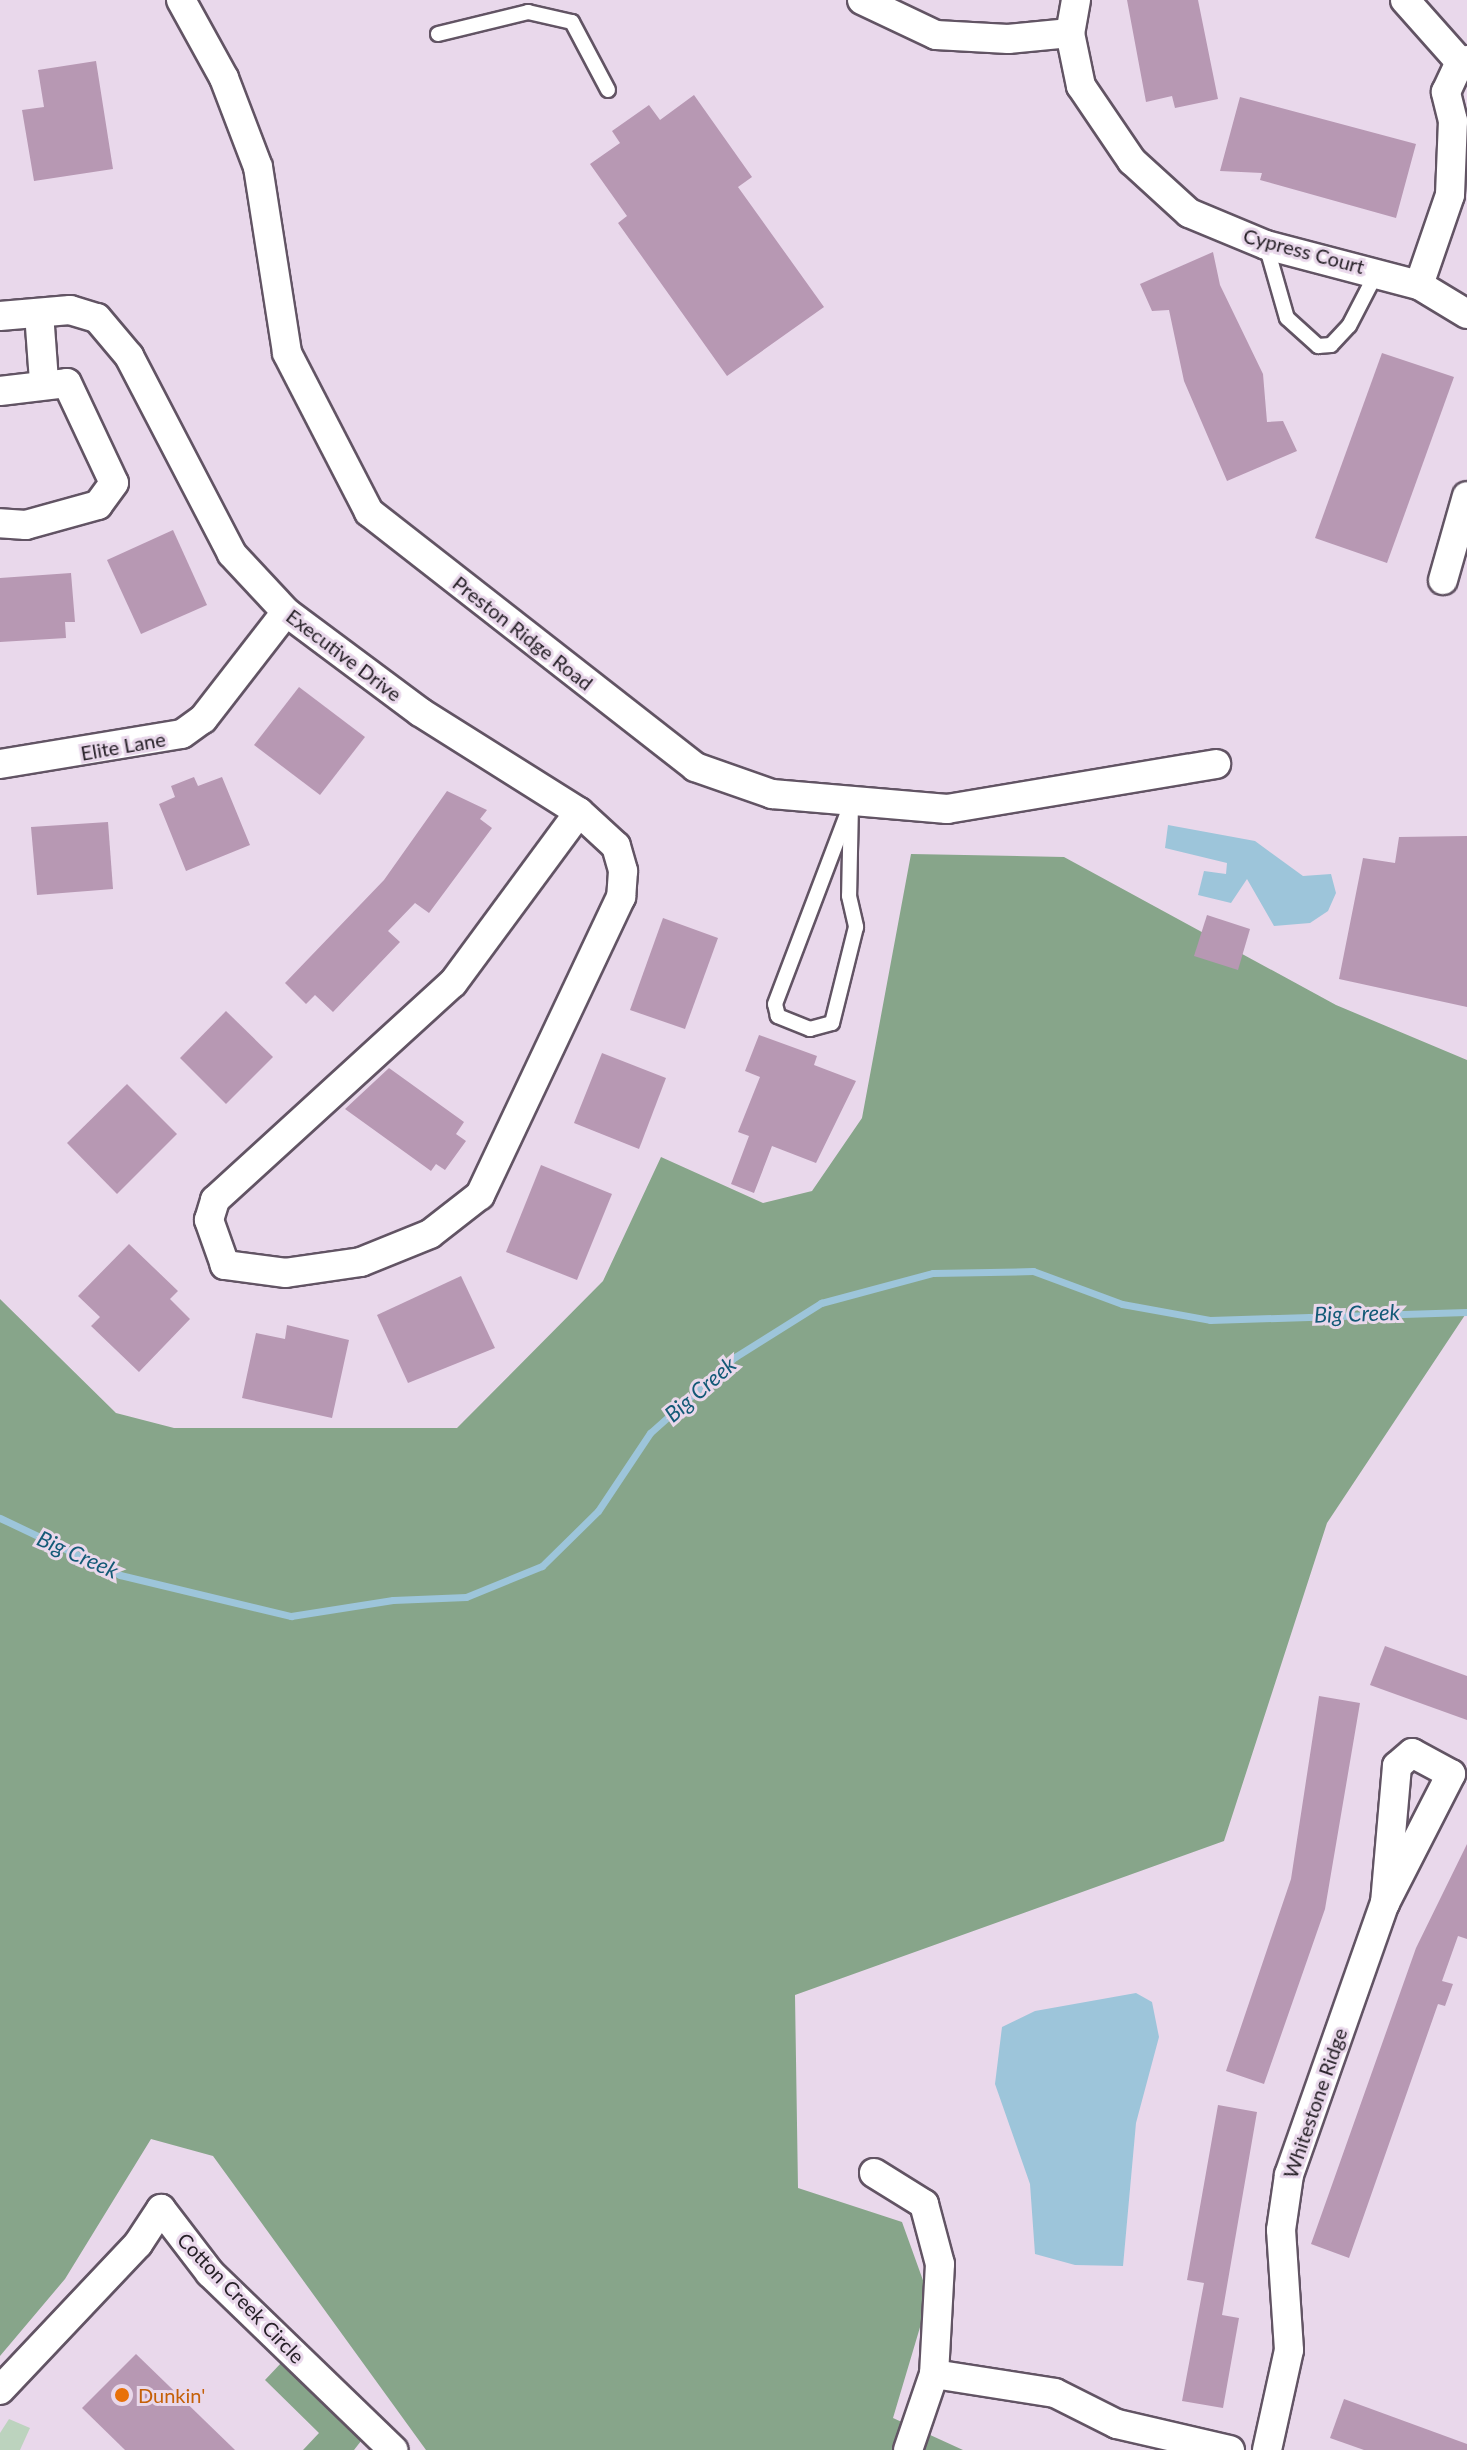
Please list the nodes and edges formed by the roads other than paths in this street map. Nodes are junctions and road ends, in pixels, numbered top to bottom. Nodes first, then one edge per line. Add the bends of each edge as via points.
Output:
1 (181, 0) edge
2 (862, 0) edge
3 (1076, 0) edge
4 (1405, 0) edge
5 (1070, 33) junction
6 (438, 34) dead end
7 (1464, 61) edge
8 (608, 90) dead end
9 (1266, 245) junction
10 (1377, 272) junction
11 (1419, 285) junction
12 (39, 313) junction
13 (1467, 314) edge
14 (0, 316) edge
15 (44, 381) junction
16 (0, 391) edge
17 (1467, 496) edge
18 (0, 523) edge
19 (1443, 580) dead end
20 (286, 612) junction
21 (0, 764) edge
22 (1216, 764) dead end
23 (851, 804) junction
24 (579, 812) junction
25 (1385, 1903) dead end
26 (874, 2173) dead end
27 (934, 2374) junction
28 (0, 2390) edge
29 (393, 2450) edge
30 (908, 2450) edge
31 (1230, 2450) edge
32 (1267, 2450) edge

1 - 23 street, Preston Ridge Road via 224,78 258,167 287,353 369,512 695,767 772,794
2 - 5 street via 936,35 1008,39
3 - 5 street
4 - 7 street
5 - 9 street, Cypress Court via 1081,86 1132,161 1189,213
6 - 8 lane via 528,12 572,22
7 - 11 street via 1446,92 1453,121 1450,195
9 - 10 street, Cypress Court
9 - 10 lane via 1287,318 1318,346 1327,347 1349,326
10 - 11 street, Cypress Court
11 - 13 street, Cypress Court
12 - 14 street, Executive Drive
12 - 15 street
12 - 20 street, Executive Drive via 70,310 97,318 111,332 178,446 209,518 232,554
15 - 16 street
15 - 18 street via 67,383 114,483 98,505 26,525
17 - 19 street
20 - 21 street, Elite Lane via 203,719 182,734
20 - 24 street, Executive Drive via 420,712
22 - 23 street, Preston Ridge Road via 947,809
23 - 23 lane via 775,1004 778,1016 810,1029 832,1023 856,927 849,896
24 - 24 street, Executive Drive via 616,846 623,871 621,897 480,1195 430,1234 361,1262 286,1273 225,1265 209,1220 215,1200 453,983
25 - 32 street, Whitestone Ridge via 1289,2175 1281,2230 1289,2350
26 - 27 street via 924,2204 941,2275
27 - 30 street
27 - 31 street via 1055,2393 1117,2424
28 - 29 street, Cotton Creek Circle via 161,2209 210,2273

